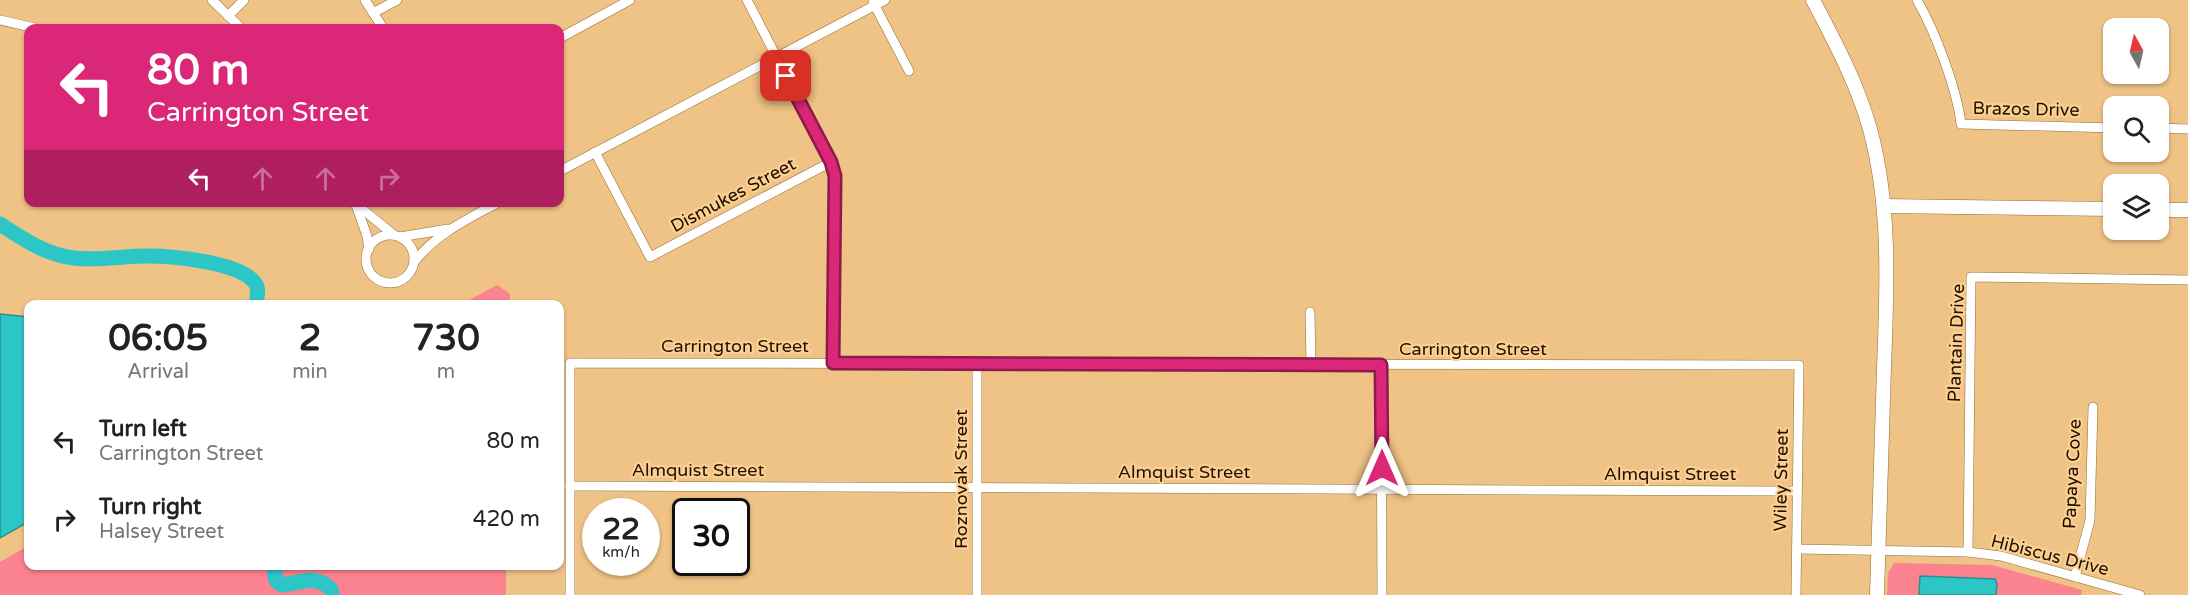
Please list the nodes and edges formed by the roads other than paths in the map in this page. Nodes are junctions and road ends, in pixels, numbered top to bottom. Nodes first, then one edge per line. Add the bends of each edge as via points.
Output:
1 (212, 0) edge
2 (244, 0) edge
3 (365, 0) edge
4 (397, 0) edge
5 (630, 0) edge
6 (747, 0) edge
7 (885, 0) edge
8 (1813, 0) edge
9 (1917, 0) edge
10 (873, 3) edge
11 (373, 13) junction
12 (228, 15) junction
13 (0, 20) edge
14 (237, 24) edge
15 (380, 24) edge
16 (24, 25) edge
17 (564, 36) edge
18 (777, 58) junction
19 (909, 71) dead end
20 (2103, 128) edge
21 (2169, 128) edge
22 (2188, 129) edge
23 (595, 152) junction
24 (831, 162) junction
25 (564, 169) edge
26 (1884, 206) junction
27 (357, 207) edge
28 (361, 207) edge
29 (482, 207) edge
30 (2103, 209) edge
31 (2169, 210) edge
32 (2188, 210) edge
33 (450, 228) junction
34 (398, 237) junction
35 (369, 249) junction
36 (415, 261) junction
37 (2188, 280) edge
38 (1310, 312) dead end
39 (833, 363) junction
40 (977, 363) junction
41 (1311, 365) junction
42 (1381, 365) junction
43 (1799, 365) joint
44 (2092, 407) dead end
45 (570, 486) junction
46 (978, 488) junction
47 (1382, 489) junction
48 (1797, 491) junction
49 (1797, 549) junction
50 (1878, 551) junction
51 (1968, 552) junction
52 (2075, 577) junction
53 (570, 595) edge
54 (977, 595) edge
55 (1382, 595) edge
56 (1796, 595) edge
57 (1877, 595) edge
58 (2140, 595) edge

1 - 12 street
2 - 12 street
3 - 11 street
4 - 11 street
5 - 17 street
6 - 18 street
7 - 10 street
8 - 26 main road via 1859,96 1878,161
9 - 20 street, Brazos Drive via 1947,71 1961,124
10 - 18 street
10 - 19 street
11 - 15 street
12 - 14 street
13 - 16 street
18 - 23 street
18 - 24 street
21 - 22 street
23 - 24 street, Dismukes Street via 650,257
23 - 25 street
24 - 39 street via 835,176
26 - 30 main road
26 - 50 main road via 1886,301
27 - 35 street
28 - 34 street
29 - 33 street
31 - 32 main road
33 - 34 street
33 - 36 street
34 - 35 street via 382,237
34 - 36 street via 411,247
35 - 36 street via 368,268 382,282 397,283 406,278
37 - 51 street, Plantain Drive via 1971,277
38 - 41 street
39 - 40 street, Carrington Street
39 - 45 street, Carrington Street via 570,363
40 - 41 street, Carrington Street
40 - 46 street, Roznovak Street
41 - 42 street, Carrington Street
42 - 43 street, Carrington Street
42 - 47 street
43 - 48 street, Wiley Street
44 - 52 street, Papaya Cove via 2090,520
45 - 46 street, Almquist Street
45 - 53 street
46 - 47 street, Almquist Street
46 - 54 street, Roznovak Street
47 - 48 street, Almquist Street
47 - 55 street
48 - 49 street, Wiley Street
49 - 50 street, Hibiscus Drive
49 - 56 street, Wiley Street
50 - 51 street, Hibiscus Drive
50 - 57 main road
51 - 52 street, Hibiscus Drive via 2001,556
52 - 58 street, Hibiscus Drive

